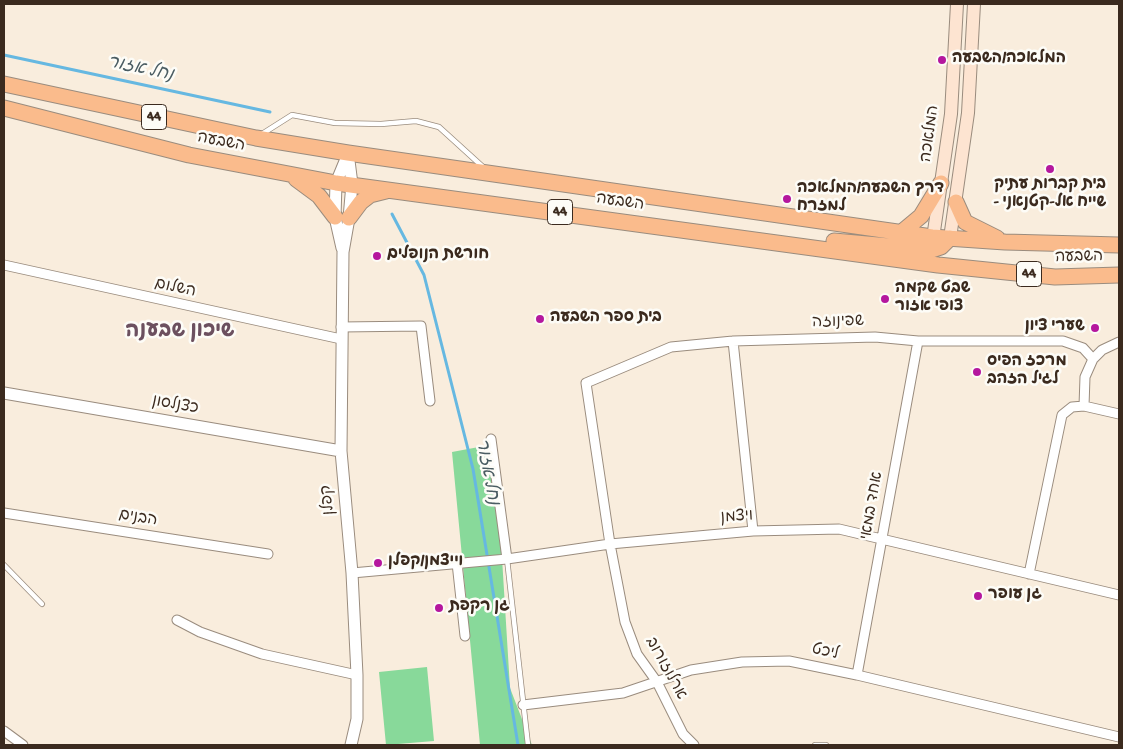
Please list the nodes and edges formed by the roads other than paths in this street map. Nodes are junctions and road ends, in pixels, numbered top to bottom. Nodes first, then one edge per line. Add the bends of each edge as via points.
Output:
1 (957, 4) edge
2 (974, 4) edge
3 (4, 84) edge
4 (4, 108) edge
5 (4, 115) edge
6 (256, 138) junction
7 (161, 148) junction
8 (348, 154) junction
9 (490, 173) junction
10 (288, 174) junction
11 (336, 183) junction
12 (941, 183) junction
13 (352, 184) junction
14 (392, 190) junction
15 (956, 202) junction
16 (342, 217) junction
17 (904, 231) junction
18 (950, 238) junction
19 (767, 240) junction
20 (1005, 242) junction
21 (932, 243) junction
22 (1119, 245) edge
23 (4, 265) edge
24 (938, 265) junction
25 (1119, 275) edge
26 (341, 327) junction
27 (341, 339) junction
28 (734, 340) junction
29 (918, 341) junction
30 (1119, 342) edge
31 (1093, 359) junction
32 (586, 383) joint
33 (4, 393) edge
34 (430, 401) dead end
35 (1084, 406) junction
36 (1119, 414) edge
37 (491, 439) dead end
38 (341, 450) junction
39 (4, 512) edge
40 (753, 531) junction
41 (882, 539) junction
42 (610, 544) junction
43 (268, 554) dead end
44 (503, 559) junction
45 (457, 564) junction
46 (4, 565) edge
47 (352, 573) junction
48 (1029, 574) junction
49 (1119, 595) edge
50 (42, 604) dead end
51 (177, 620) dead end
52 (465, 636) dead end
53 (357, 674) junction
54 (857, 675) junction
55 (657, 682) junction
56 (523, 705) junction
57 (4, 731) edge
58 (1119, 737) edge
59 (23, 745) edge
60 (351, 745) edge
61 (528, 745) edge
62 (694, 745) edge
63 (815, 745) edge
64 (826, 745) edge

1 - 12 main road, המלאכה via 952,105
2 - 15 main road, המלאכה via 968,113
3 - 6 highway, השבעה / 44
4 - 7 highway, השבעה / 44
5 - 7 highway
6 - 8 highway, השבעה / 44
6 - 9 lane via 292,115 335,123 416,121 439,127
7 - 10 highway, השבעה / 44
8 - 9 highway, השבעה / 44
8 - 11 street, קפלן
8 - 13 street, קפלן
9 - 17 highway, השבעה / 44
10 - 11 highway, השבעה / 44
10 - 16 highway
11 - 13 highway, השבעה / 44
11 - 16 street, קפלן
12 - 17 highway via 921,216
12 - 21 main road, המלאכה
13 - 14 highway, השבעה / 44
13 - 16 street, קפלן
14 - 16 highway via 370,195
14 - 19 highway, השבעה / 44
15 - 18 main road, המלאכה
15 - 20 highway via 965,222
16 - 26 street, קפלן
17 - 21 highway, השבעה / 44
18 - 20 highway, השבעה / 44
18 - 21 highway, השבעה / 44
19 - 21 highway
19 - 24 highway, השבעה / 44
20 - 22 highway, השבעה / 44
21 - 24 main road via 933,259
23 - 27 street, השלום
24 - 25 highway, השבעה / 44 via 1055,277
26 - 27 street, קפלן
26 - 34 street via 421,326
27 - 38 street, קפלן
28 - 29 street, שפינוזה via 874,337
28 - 32 street, שפינוזה via 670,347
28 - 40 street
29 - 31 street, שפינוזה via 1063,341 1083,348
29 - 41 street, אחד במאי
30 - 31 street via 1102,350
31 - 35 street via 1085,377
32 - 42 street, ארלוזורוב
33 - 38 street, כצנלסון
35 - 36 street
35 - 48 street via 1072,407 1062,415
37 - 44 street
38 - 47 street, קפלן
39 - 43 street, הבנים
40 - 41 street, ויצמן via 839,529
40 - 42 street, ויצמן
41 - 48 street, ויצמן
41 - 54 street, אחד במאי
42 - 44 street, ויצמן
42 - 55 street, ארלוזורוב via 625,622 637,654
44 - 45 street, ויצמן
44 - 56 lane
45 - 47 street, ויצמן
45 - 52 street
46 - 50 lane
47 - 53 street, קפלן
48 - 49 street, ויצמן
51 - 53 street via 200,632 262,654
53 - 60 street, קפלן via 357,719
54 - 55 street, ליכט via 789,661 742,662 692,670
54 - 58 street, ליכט
55 - 56 street, ליכט via 623,693
55 - 62 street, ארלוזורוב via 683,734
56 - 61 lane
57 - 59 street
63 - 64 lane

